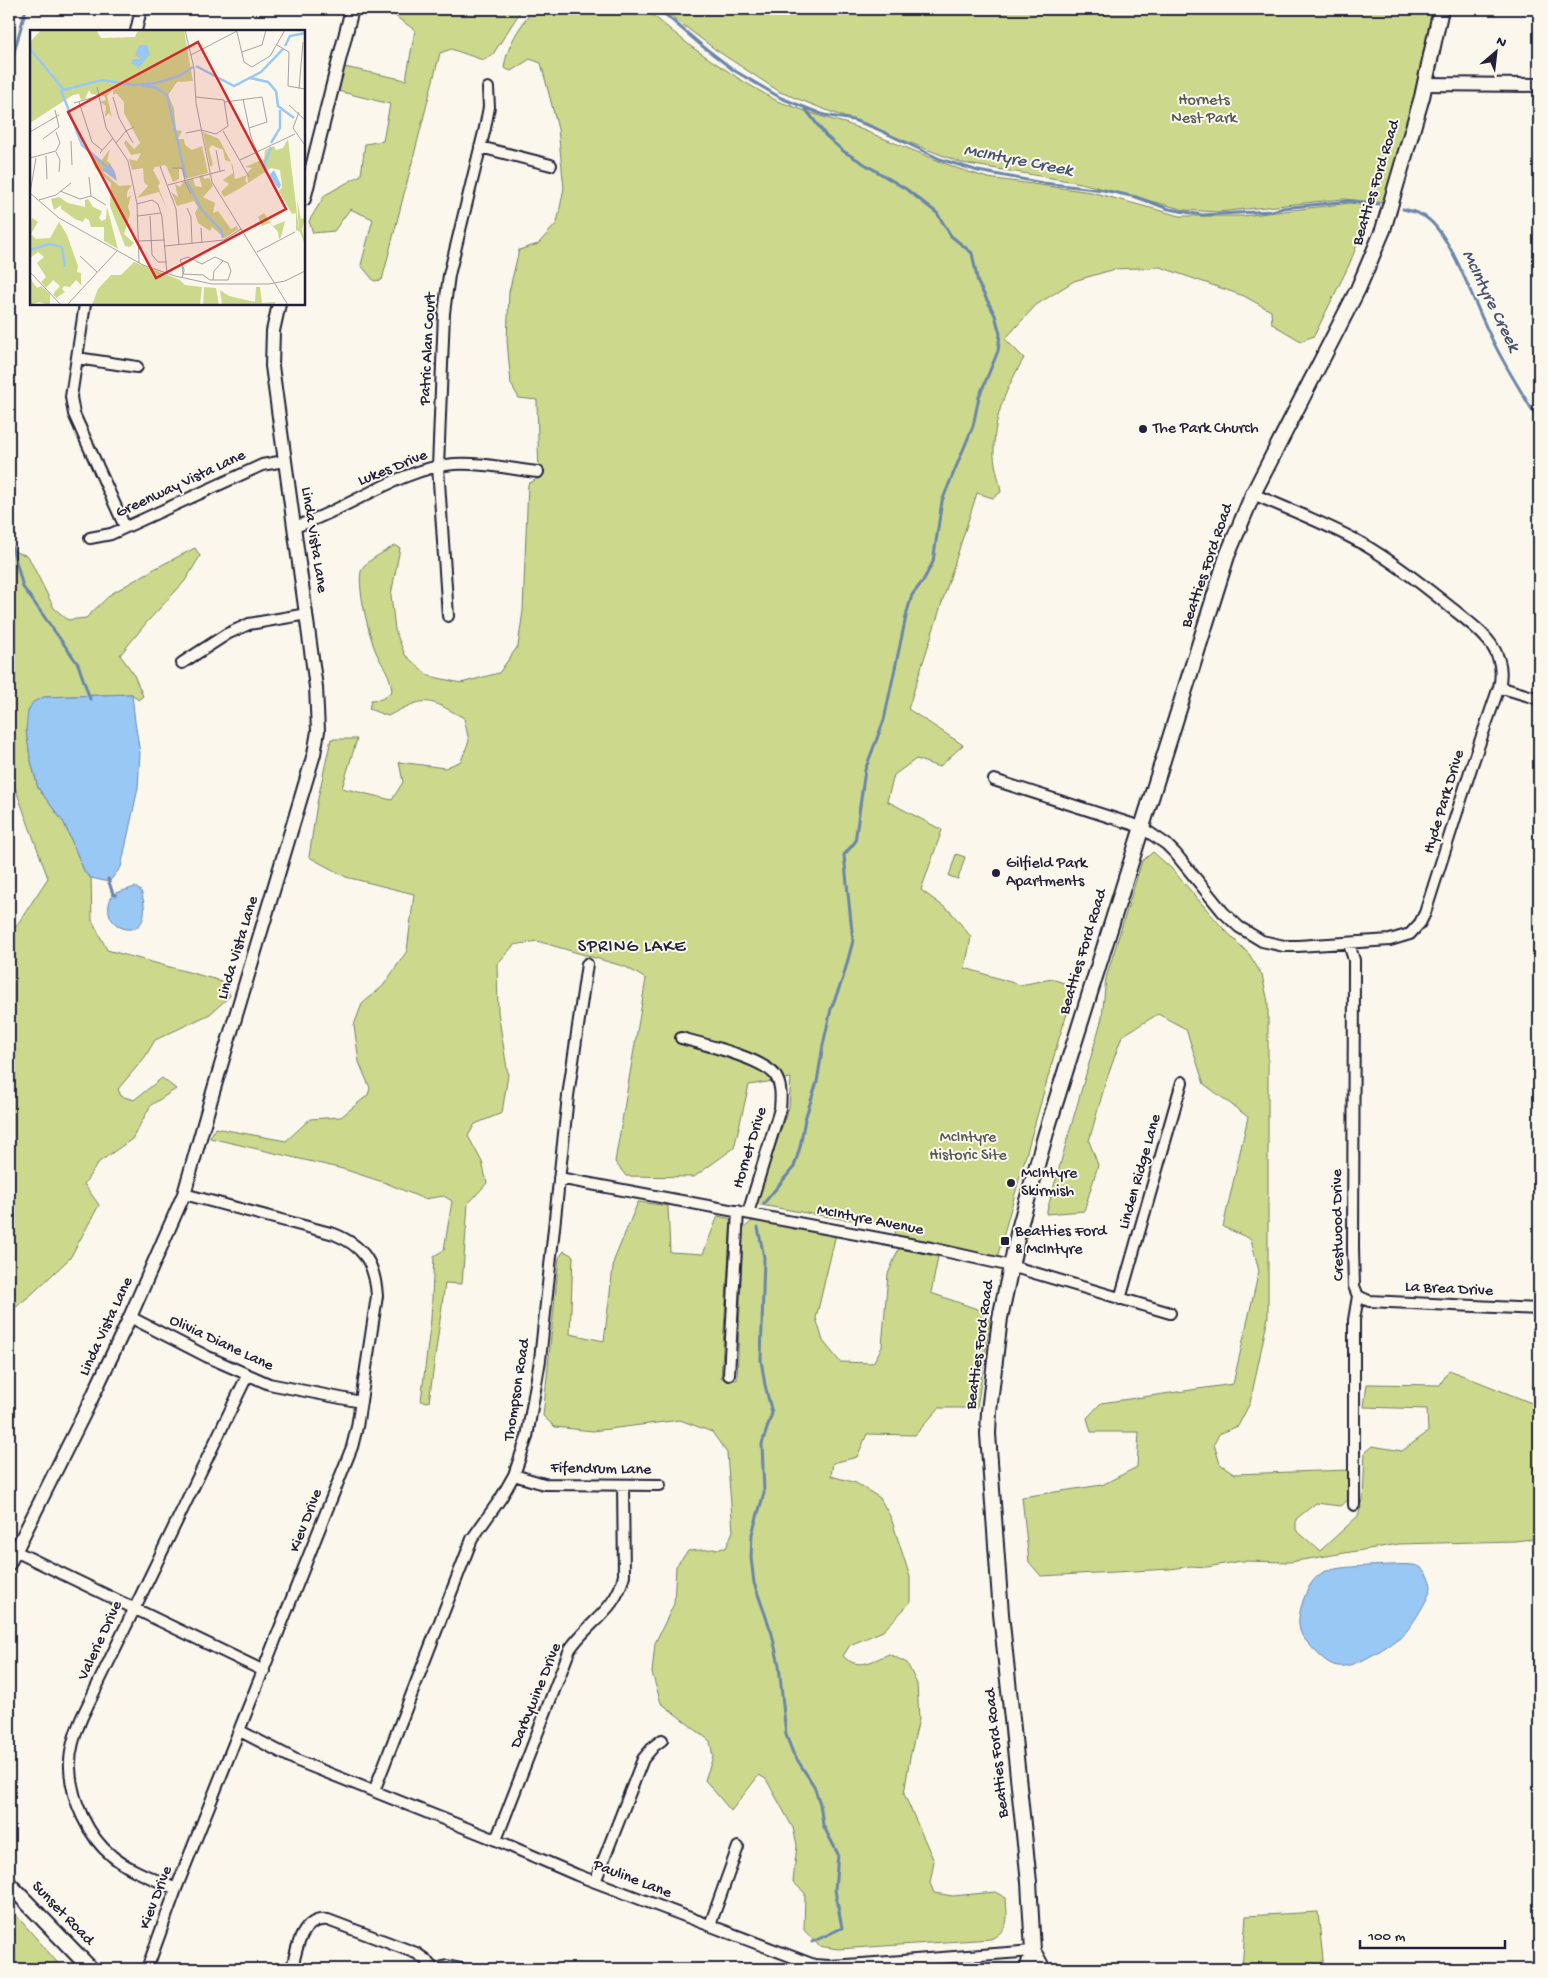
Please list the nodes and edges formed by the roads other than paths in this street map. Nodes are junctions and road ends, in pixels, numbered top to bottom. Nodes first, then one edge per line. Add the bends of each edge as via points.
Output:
1 (141, 9) edge
2 (352, 9) edge
3 (1441, 9) edge
4 (136, 30) edge
5 (1424, 84) junction
6 (1539, 85) edge
7 (488, 88) dead end
8 (480, 147) junction
9 (551, 165) dead end
10 (305, 195) edge
11 (85, 305) edge
12 (279, 305) edge
13 (77, 358) junction
14 (137, 367) dead end
15 (284, 461) junction
16 (438, 467) junction
17 (538, 472) dead end
18 (1252, 494) junction
19 (125, 527) junction
20 (294, 527) junction
21 (90, 538) dead end
22 (307, 614) junction
23 (448, 616) dead end
24 (182, 664) dead end
25 (1498, 687) junction
26 (1539, 699) edge
27 (994, 780) dead end
28 (1141, 827) junction
29 (1349, 944) junction
30 (587, 964) dead end
31 (681, 1038) dead end
32 (1182, 1082) dead end
33 (559, 1178) junction
34 (184, 1194) junction
35 (743, 1212) junction
36 (1011, 1266) junction
37 (1358, 1296) junction
38 (1120, 1299) junction
39 (1539, 1309) edge
40 (1170, 1314) dead end
41 (130, 1317) junction
42 (729, 1375) dead end
43 (247, 1376) junction
44 (361, 1402) junction
45 (514, 1475) junction
46 (623, 1485) junction
47 (660, 1485) dead end
48 (1354, 1505) dead end
49 (15, 1551) junction
50 (9, 1564) edge
51 (134, 1608) junction
52 (264, 1670) junction
53 (240, 1731) junction
54 (662, 1740) dead end
55 (374, 1791) junction
56 (496, 1840) junction
57 (738, 1847) dead end
58 (595, 1882) junction
59 (9, 1884) edge
60 (176, 1889) junction
61 (710, 1925) junction
62 (1033, 1951) junction
63 (91, 1969) edge
64 (147, 1969) edge
65 (292, 1969) edge
66 (435, 1969) edge
67 (461, 1969) edge
68 (1027, 1969) edge
69 (1043, 1969) edge

1 - 4 street
2 - 10 street
3 - 5 main road, Beatties Ford Road
5 - 6 street
5 - 18 main road, Beatties Ford Road via 1388,215 1373,256
7 - 8 street, Patric Alan Court via 489,107
8 - 9 street
8 - 16 street, Patric Alan Court via 446,293
11 - 13 street
12 - 15 street, Linda Vista Lane via 273,331 272,366
13 - 14 street
13 - 19 street via 70,396 74,414
15 - 19 street, Greenway Vista Lane via 262,464
15 - 20 street, Linda Vista Lane
16 - 17 street, Lukes Drive via 470,464
16 - 20 street, Lukes Drive via 411,474
16 - 23 street, Patric Alan Court
18 - 25 street, Hyde Park Drive via 1362,543 1416,579 1473,625 1491,645 1500,662 1502,675
18 - 28 main road, Beatties Ford Road via 1222,574
19 - 21 street, Greenway Vista Lane
20 - 22 street, Linda Vista Lane
22 - 24 street via 249,624 227,634
22 - 34 street, Linda Vista Lane via 317,704 318,731 314,754
25 - 26 street
25 - 29 street, Hyde Park Drive via 1420,923 1410,934 1402,937
27 - 28 street, Hyde Park Drive
28 - 29 street, Hyde Park Drive via 1166,844 1223,912 1248,934 1284,946
28 - 36 main road, Beatties Ford Road via 1027,1196
29 - 37 street, Crestwood Drive via 1354,960 1353,1248 1354,1286
30 - 33 street, Thompson Road
31 - 35 street, Hornet Drive via 760,1064 770,1070 778,1081 780,1109 751,1200
32 - 38 street, Linden Ridge Lane
33 - 35 street, McIntyre Avenue
33 - 45 street, Thompson Road via 540,1360 531,1418
34 - 41 street, Linda Vista Lane
34 - 44 street, Kiev Drive via 334,1234 356,1245 376,1279 377,1296
35 - 36 street, McIntyre Avenue
35 - 42 street, Hornet Drive
36 - 38 street, McIntyre Avenue
36 - 62 main road, Beatties Ford Road via 993,1368 988,1434 1001,1614 1027,1855
37 - 39 street, La Brea Drive via 1370,1300
37 - 48 street, Crestwood Drive via 1354,1320
38 - 40 street, McIntyre Avenue
41 - 43 street, Olivia Diane Lane
41 - 49 street, Linda Vista Lane
43 - 44 street, Olivia Diane Lane via 293,1390
43 - 51 street, Valerie Drive
44 - 52 street, Kiev Drive via 352,1448
45 - 46 street, Fifendrum Lane via 544,1484
45 - 55 street, Thompson Road via 472,1539
46 - 47 street, Fifendrum Lane
46 - 56 street, Darbywine Drive via 624,1575 621,1589 608,1609 570,1649
49 - 50 street, Linda Vista Lane
49 - 51 street
51 - 52 street
51 - 60 street, Valerie Drive via 74,1734 70,1768 73,1787 87,1825 97,1841 112,1856
52 - 53 street, Kiev Drive
53 - 55 street, Pauline Lane via 298,1761
53 - 60 street, Kiev Drive
54 - 58 street via 643,1759
55 - 56 street, Pauline Lane
56 - 58 street, Pauline Lane
57 - 61 street
58 - 61 street, Pauline Lane
59 - 63 main road, Sunset Road
60 - 64 street, Kiev Drive
61 - 62 street, Pauline Lane via 814,1965
62 - 68 main road, Beatties Ford Road
62 - 69 main road, Beatties Ford Road
65 - 66 street via 307,1926 320,1919 416,1953
66 - 67 street via 447,1966

